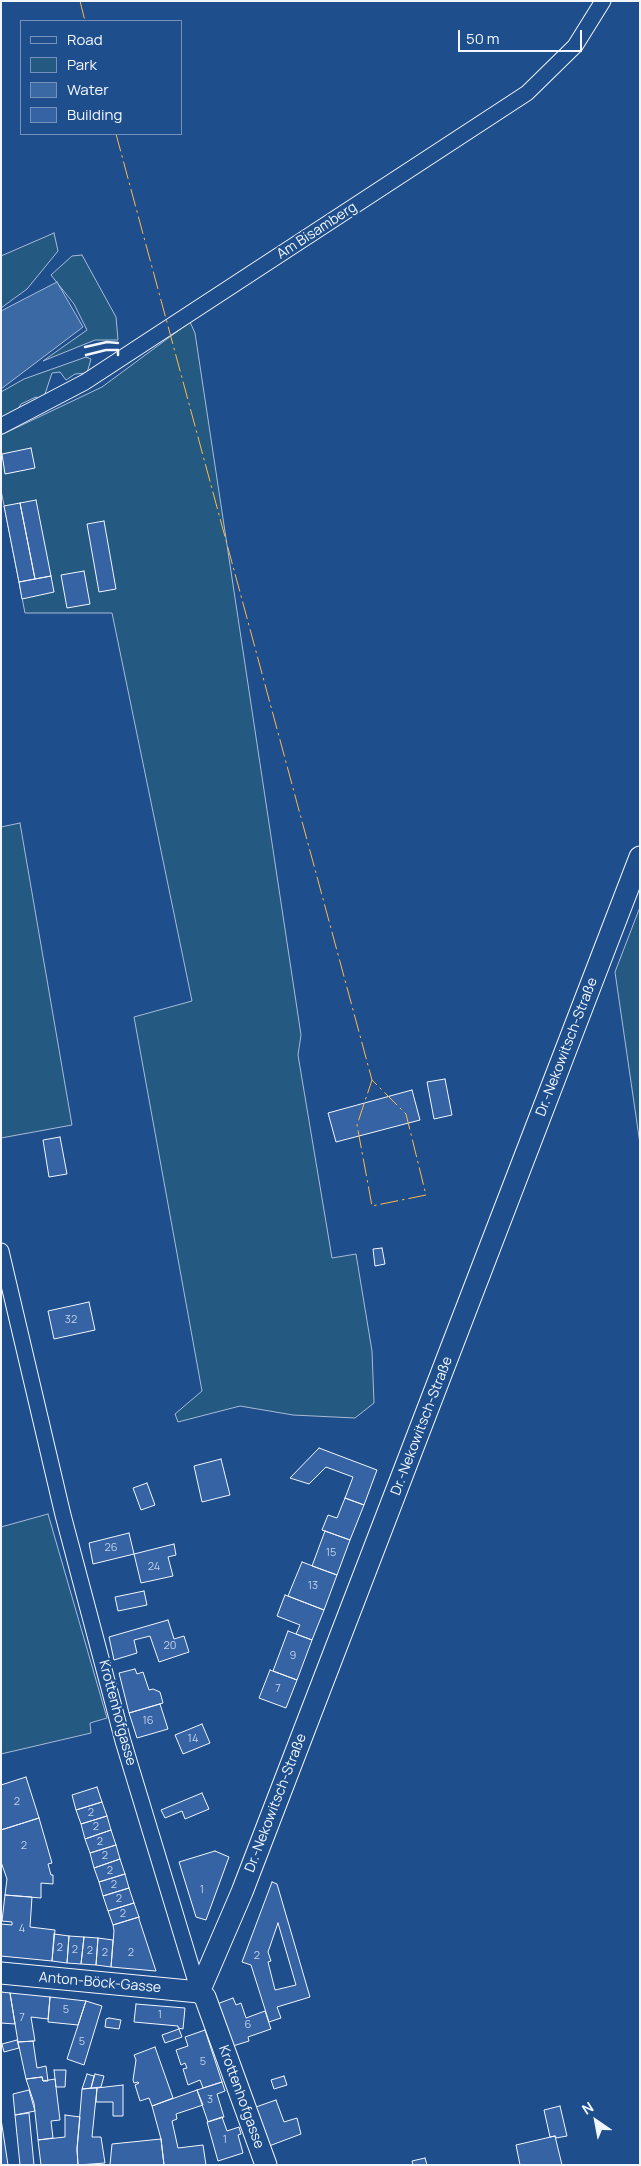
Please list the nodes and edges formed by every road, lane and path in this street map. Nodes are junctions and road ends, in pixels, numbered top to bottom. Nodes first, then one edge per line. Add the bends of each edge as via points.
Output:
1 (603, 1) edge
2 (1, 426) edge
3 (640, 858) edge
4 (1, 1251) edge
5 (1, 1974) edge
6 (199, 1992) junction
7 (266, 2165) edge

1 - 2 street, Am Bisamberg via 575,46 527,94 85,382
3 - 6 main road, Dr.-Nekowitsch-Straße via 242,1892
4 - 6 street, Krottenhofgasse via 63,1515 124,1741
5 - 6 main road, Anton-Böck-Gasse
6 - 7 main road, Krottenhofgasse via 205,1997

